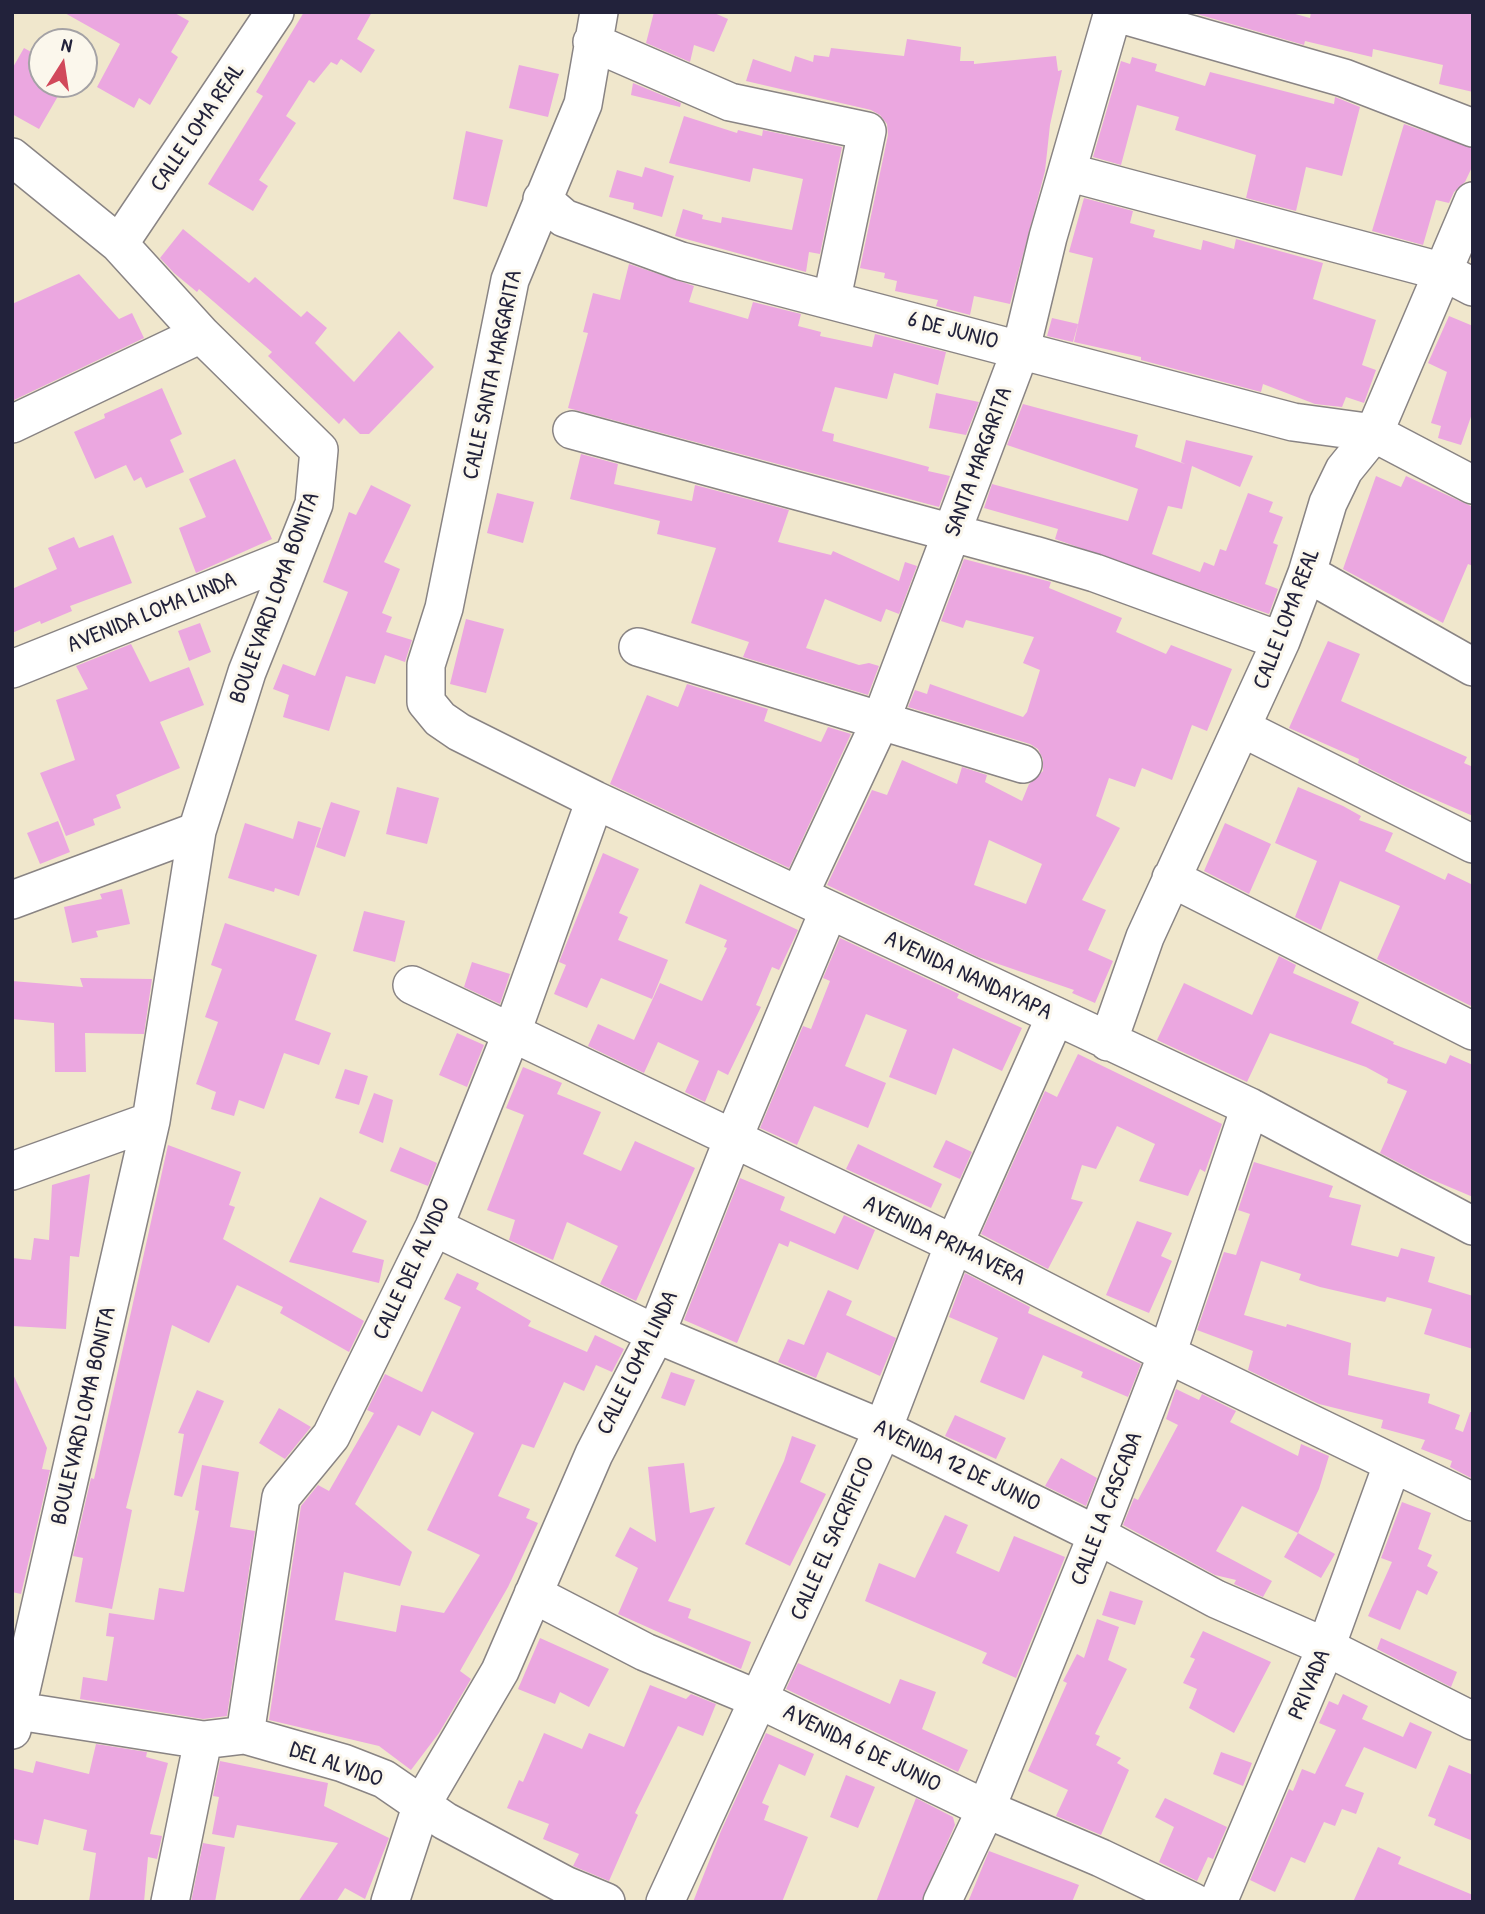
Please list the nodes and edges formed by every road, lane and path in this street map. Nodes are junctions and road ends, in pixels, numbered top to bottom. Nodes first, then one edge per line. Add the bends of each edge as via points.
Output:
1 (1113, 12) edge
2 (268, 15) edge
3 (596, 27) edge
4 (1473, 128) edge
5 (13, 160) edge
6 (1067, 172) junction
7 (542, 200) junction
8 (1473, 201) edge
9 (119, 244) junction
10 (1458, 280) edge
11 (832, 299) junction
12 (201, 334) junction
13 (1021, 349) junction
14 (12, 424) edge
15 (572, 430) dead end
16 (1374, 433) junction
17 (1473, 485) edge
18 (954, 532) junction
19 (292, 557) junction
20 (1307, 573) junction
21 (1281, 641) junction
22 (638, 647) dead end
23 (1473, 667) edge
24 (12, 669) edge
25 (881, 720) junction
26 (1244, 729) junction
27 (459, 732) joint
28 (1023, 764) dead end
29 (595, 800) junction
30 (197, 831) junction
31 (1473, 844) edge
32 (1171, 878) junction
33 (12, 900) edge
34 (814, 902) junction
35 (412, 985) dead end
36 (1055, 1017) junction
37 (1473, 1031) edge
38 (512, 1032) junction
39 (1108, 1042) junction
40 (1250, 1107) junction
41 (151, 1121) junction
42 (733, 1139) junction
43 (12, 1171) edge
44 (1473, 1226) edge
45 (434, 1227) junction
46 (954, 1244) junction
47 (656, 1334) junction
48 (1167, 1354) junction
49 (883, 1429) junction
50 (1392, 1465) junction
51 (1473, 1502) edge
52 (1097, 1535) junction
53 (533, 1594) junction
54 (1326, 1647) junction
55 (761, 1700) junction
56 (14, 1717) edge
57 (1473, 1721) edge
58 (245, 1735) junction
59 (203, 1740) junction
60 (422, 1804) junction
61 (986, 1809) junction
62 (170, 1902) edge
63 (390, 1902) edge
64 (607, 1902) edge
65 (665, 1902) edge
66 (942, 1902) edge
67 (1193, 1902) edge
68 (1218, 1902) edge

1 - 4 street via 1344,78
1 - 6 street, SANTA MARGARITA
2 - 9 street, CALLE LOMA REAL
3 - 7 street, CALLE SANTA MARGARITA via 583,104
3 - 11 street via 730,102 867,131
5 - 9 street, BOULEVARD LOMA BONITA
6 - 10 street
6 - 13 street, SANTA MARGARITA
7 - 11 street, 6 DE JUNIO via 564,218 668,256
7 - 27 street, CALLE SANTA MARGARITA via 510,280 444,608 426,665 426,702
8 - 10 street, CALLE LOMA REAL
9 - 12 street, BOULEVARD LOMA BONITA
10 - 16 street, CALLE LOMA REAL
11 - 13 street, 6 DE JUNIO
12 - 14 street
12 - 19 street, BOULEVARD LOMA BONITA via 319,450 314,504
13 - 16 street, 6 DE JUNIO via 1293,422
13 - 18 street, SANTA MARGARITA
15 - 18 street
16 - 17 street, 6 DE JUNIO
16 - 20 street, CALLE LOMA REAL via 1344,470 1328,503
18 - 21 street via 1095,573
18 - 25 street, SANTA MARGARITA
19 - 24 street, AVENIDA LOMA LINDA
19 - 30 street, BOULEVARD LOMA BONITA via 247,672
20 - 21 street, CALLE LOMA REAL
20 - 23 street
21 - 26 street, CALLE LOMA REAL
22 - 25 street
25 - 28 street
25 - 34 street, SANTA MARGARITA
26 - 31 street
26 - 32 street, CALLE LOMA REAL
27 - 29 street, AVENIDA NANDAYAPA
29 - 34 street, AVENIDA NANDAYAPA
29 - 38 street, CALLE DEL ALVIDO
30 - 33 street
30 - 41 street, BOULEVARD LOMA BONITA
32 - 37 street
32 - 39 street, CALLE LOMA REAL
34 - 36 street, AVENIDA NANDAYAPA
34 - 42 street, CALLE LOMA LINDA
35 - 38 street, AVENIDA PRIMAVERA
36 - 39 street, AVENIDA NANDAYAPA
36 - 46 street, CALLE EL SACRIFICIO
38 - 42 street, AVENIDA PRIMAVERA
38 - 45 street, CALLE DEL ALVIDO
39 - 40 street, AVENIDA NANDAYAPA
40 - 44 street, AVENIDA NANDAYAPA
40 - 48 street, CALLE LA CASCADA
41 - 43 street
41 - 56 street, BOULEVARD LOMA BONITA
42 - 46 street, AVENIDA PRIMAVERA
42 - 47 street, CALLE LOMA LINDA
45 - 47 street, AVENIDA 12 DE JUNIO
45 - 58 street, CALLE DEL ALVIDO via 331,1436 281,1497
46 - 48 street, AVENIDA PRIMAVERA
46 - 49 street, CALLE EL SACRIFICIO
47 - 49 street, AVENIDA 12 DE JUNIO
47 - 53 street, CALLE LOMA LINDA via 594,1454
48 - 50 street, AVENIDA PRIMAVERA
48 - 52 street, CALLE LA CASCADA
49 - 52 street, AVENIDA 12 DE JUNIO
49 - 55 street, CALLE EL SACRIFICIO
50 - 51 street, AVENIDA PRIMAVERA
50 - 54 street, PRIVADA
52 - 54 street, AVENIDA 12 DE JUNIO via 1216,1599
52 - 61 street, CALLE LA CASCADA
53 - 55 street, AVENIDA 6 DE JUNIO via 645,1652
53 - 60 street, CALLE LOMA LINDA via 499,1671
54 - 57 street, AVENIDA 12 DE JUNIO
54 - 68 street, PRIVADA
55 - 61 street, AVENIDA 6 DE JUNIO
55 - 65 street, CALLE EL SACRIFICIO
56 - 59 street
58 - 59 street
58 - 60 street, DEL ALVIDO via 343,1763 384,1779
59 - 62 street
60 - 63 street, CALLE LOMA LINDA
60 - 64 street, DEL ALVIDO via 445,1822
61 - 66 street, CALLE LA CASCADA
61 - 67 street, AVENIDA 6 DE JUNIO

